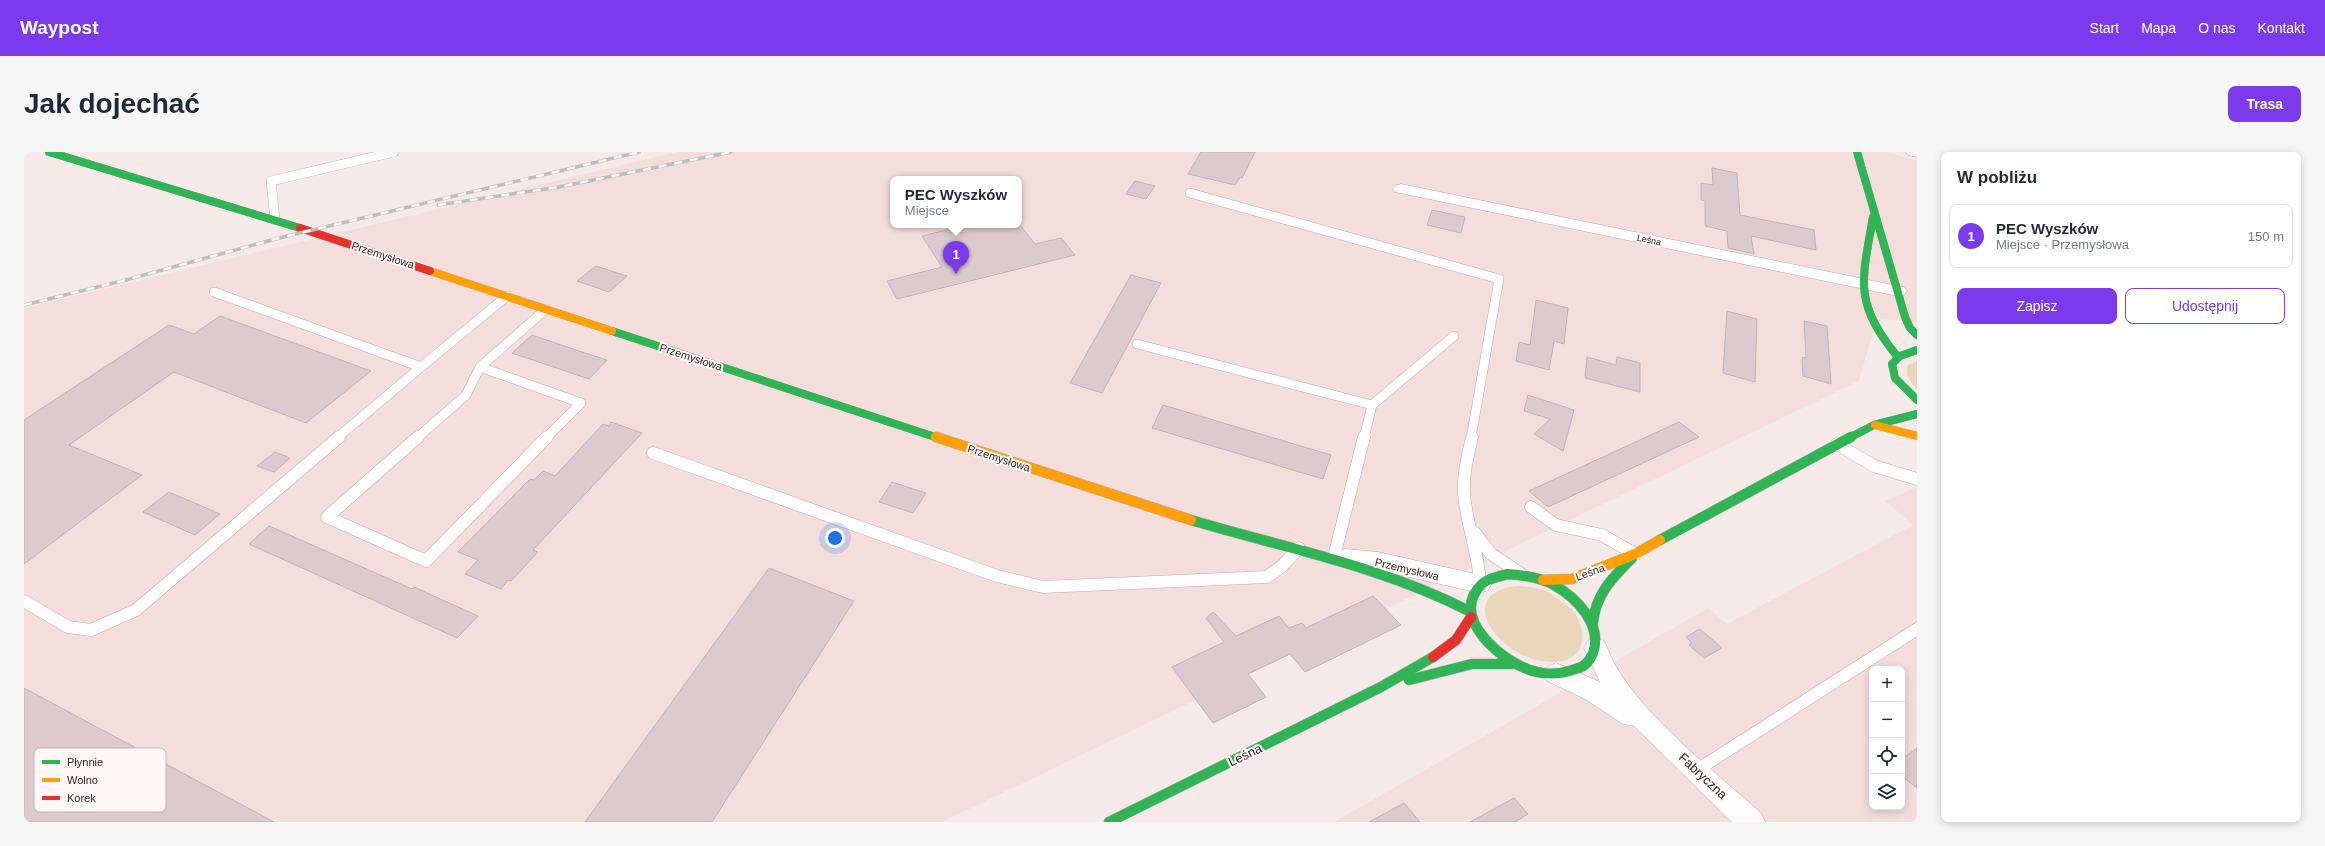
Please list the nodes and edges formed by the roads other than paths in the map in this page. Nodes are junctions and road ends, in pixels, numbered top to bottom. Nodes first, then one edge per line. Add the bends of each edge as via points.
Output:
1 (50, 152) edge
2 (394, 152) edge
3 (1913, 152) edge
4 (1858, 153) edge
5 (1917, 153) edge
6 (1401, 189) dead end
7 (1190, 193) dead end
8 (1874, 214) junction
9 (275, 220) junction
10 (1862, 284) junction
11 (1898, 291) junction
12 (214, 292) dead end
13 (507, 296) junction
14 (546, 309) junction
15 (1917, 335) edge
16 (1454, 336) dead end
17 (1137, 344) dead end
18 (1917, 350) edge
19 (1897, 356) junction
20 (422, 367) junction
21 (480, 367) junction
22 (1917, 400) edge
23 (1372, 405) junction
24 (1885, 413) dead end
25 (1917, 414) edge
26 (1874, 425) junction
27 (1917, 436) edge
28 (1837, 444) junction
29 (653, 453) dead end
30 (1917, 479) edge
31 (1531, 507) dead end
32 (1470, 524) junction
33 (1299, 548) junction
34 (1635, 554) junction
35 (1334, 557) junction
36 (1524, 575) junction
37 (1543, 580) junction
38 (1480, 584) junction
39 (24, 601) edge
40 (1470, 614) junction
41 (1593, 623) junction
42 (1917, 629) edge
43 (1596, 648) junction
44 (1518, 666) junction
45 (1556, 674) junction
46 (1381, 687) junction
47 (1654, 731) junction
48 (1697, 770) junction
49 (1109, 822) edge
50 (1751, 822) edge

1 - 9 street, Przemysłowa
2 - 9 lane via 271,181
3 - 5 street
4 - 8 street
6 - 10 street, Leśna
7 - 32 lane via 1499,279 1464,481 1465,510
8 - 10 street
8 - 11 street
9 - 13 street, Przemysłowa
10 - 11 street, Leśna
10 - 19 street via 1864,301 1882,336
11 - 15 street via 1908,322
12 - 20 lane
13 - 14 street, Przemysłowa
13 - 20 lane
14 - 21 lane
14 - 33 street, Przemysłowa via 1197,521
16 - 23 lane
17 - 23 lane
18 - 19 street
19 - 22 street via 1892,363 1892,373 1907,396
20 - 39 lane via 136,610 92,630 68,627
21 - 21 lane via 466,395 326,517 426,562 581,403
23 - 35 lane
24 - 26 street, Leśna
25 - 26 street, Leśna
26 - 27 street
26 - 28 street, Leśna
28 - 30 lane via 1874,466
28 - 34 street, Leśna
29 - 33 lane via 997,576 1043,586 1267,577 1282,567
31 - 34 lane via 1556,525 1602,535
32 - 36 lane via 1491,554
32 - 38 lane
33 - 35 street, Przemysłowa
34 - 37 street, Leśna via 1572,578
34 - 41 street, Leśna via 1599,596 1592,614
35 - 38 street, Przemysłowa via 1378,561
35 - 40 street, Przemysłowa via 1416,584 1448,598
36 - 37 street
36 - 38 street via 1499,576
37 - 41 street via 1559,587 1573,598
38 - 40 street via 1471,596
40 - 44 street via 1475,628 1487,644
40 - 46 street, Leśna via 1462,636 1449,648
41 - 43 street
42 - 48 lane
43 - 45 street via 1591,659 1582,667
43 - 47 street, Fabryczna via 1602,666
44 - 45 street
44 - 46 street, Leśna via 1498,661 1478,661
45 - 47 street, Fabryczna via 1594,690
46 - 49 street, Leśna
47 - 48 street, Fabryczna
48 - 50 street, Fabryczna

